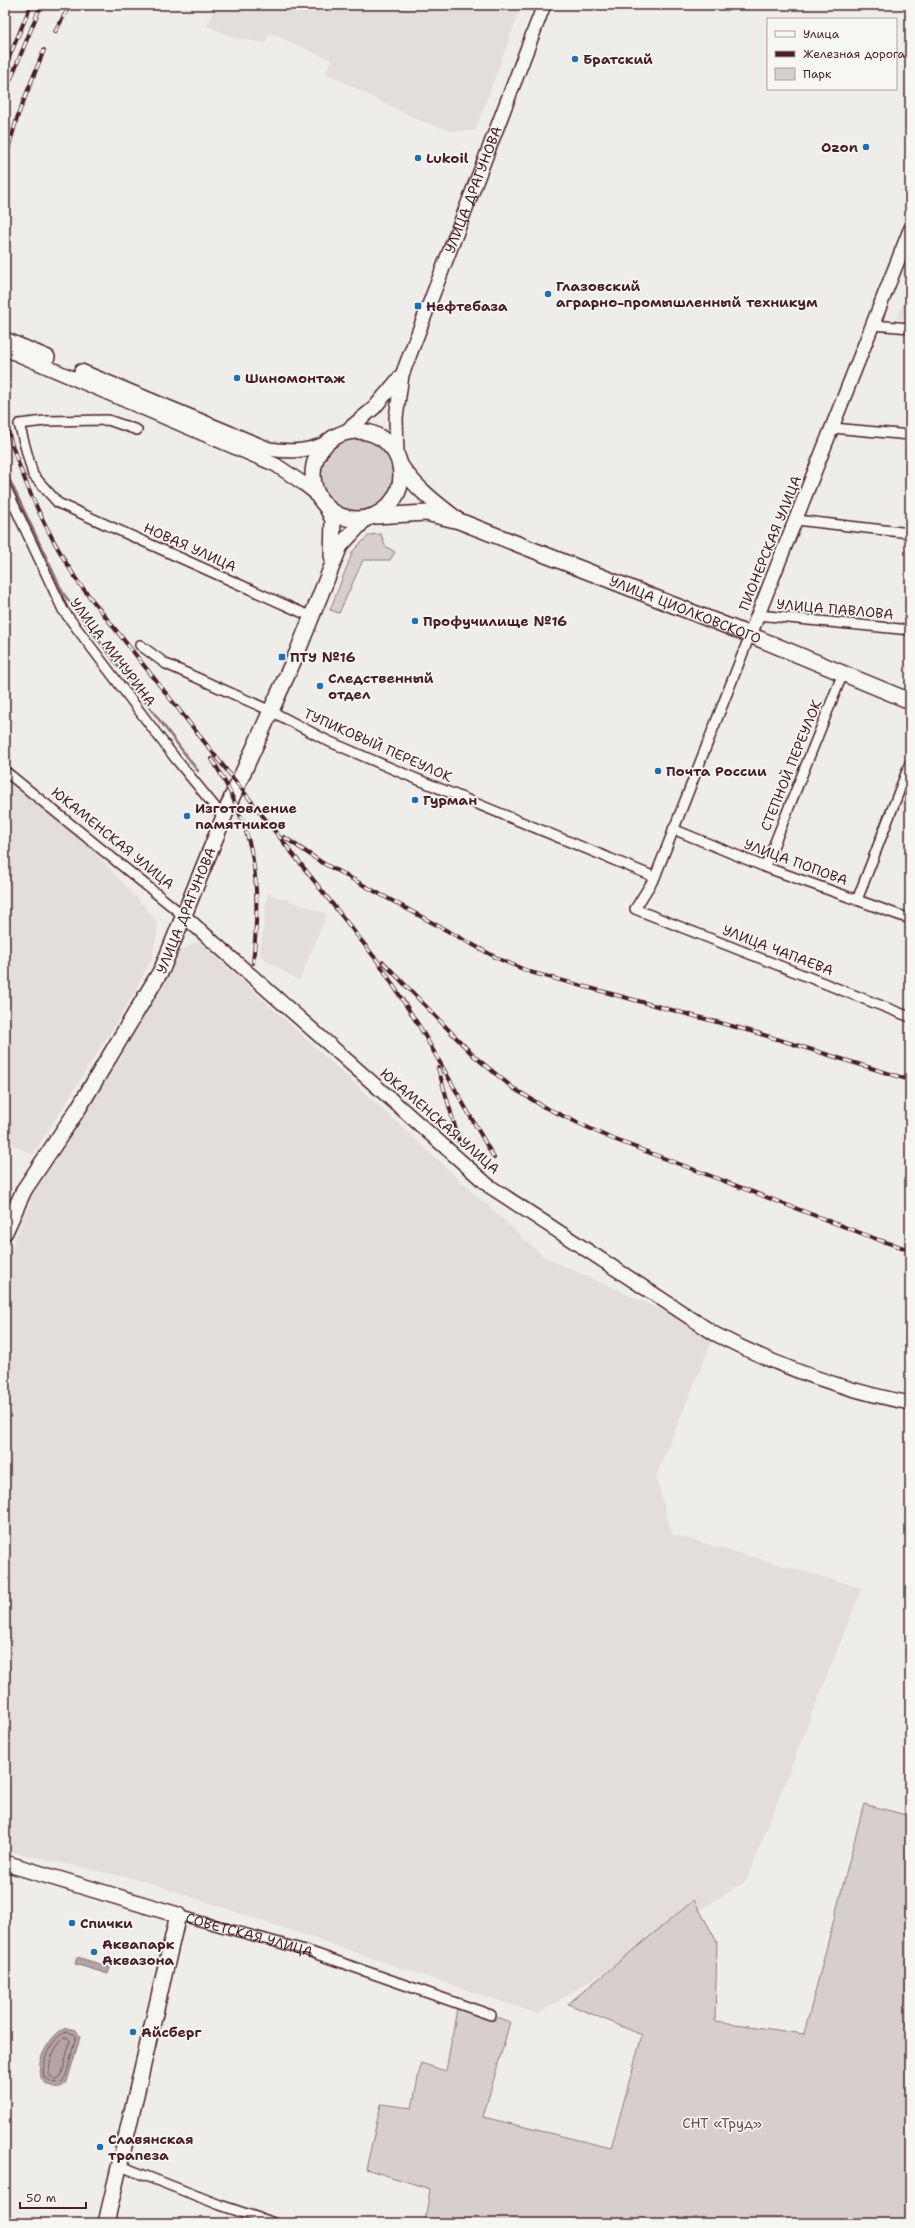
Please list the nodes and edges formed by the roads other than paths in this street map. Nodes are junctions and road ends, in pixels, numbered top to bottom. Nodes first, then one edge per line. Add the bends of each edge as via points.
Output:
1 (544, 5) edge
2 (910, 230) edge
3 (873, 325) junction
4 (910, 328) edge
5 (5, 339) edge
6 (5, 349) edge
7 (52, 364) junction
8 (402, 375) junction
9 (833, 428) junction
10 (137, 430) dead end
11 (345, 432) junction
12 (910, 435) edge
13 (326, 443) junction
14 (399, 460) junction
15 (5, 486) edge
16 (318, 495) junction
17 (327, 508) junction
18 (370, 517) junction
19 (796, 520) junction
20 (459, 521) junction
21 (910, 533) edge
22 (330, 571) junction
23 (758, 615) junction
24 (312, 617) junction
25 (910, 630) edge
26 (750, 635) junction
27 (140, 645) dead end
28 (843, 673) junction
29 (910, 701) edge
30 (271, 711) junction
31 (910, 763) edge
32 (5, 771) edge
33 (225, 819) junction
34 (673, 829) junction
35 (765, 867) junction
36 (655, 876) junction
37 (857, 900) junction
38 (635, 910) joint
39 (184, 916) junction
40 (910, 919) edge
41 (910, 1017) edge
42 (5, 1232) edge
43 (910, 1403) edge
44 (5, 1863) edge
45 (178, 1915) junction
46 (491, 2015) dead end
47 (118, 2165) junction
48 (106, 2223) edge
49 (274, 2223) edge

1 - 8 street, УЛИЦА ДРАГУНОВА
2 - 3 street, ПИОНЕРСКАЯ УЛИЦА
3 - 4 street
3 - 9 street, ПИОНЕРСКАЯ УЛИЦА
5 - 7 street
6 - 7 street
7 - 13 street via 269,449 305,450
7 - 16 street via 276,465
8 - 11 street, УЛИЦА ДРАГУНОВА via 374,408
8 - 14 street, УЛИЦА ДРАГУНОВА via 396,418
9 - 12 street
9 - 19 street, ПИОНЕРСКАЯ УЛИЦА
10 - 24 street, НОВАЯ УЛИЦА via 108,420 19,424 32,475 58,503
11 - 13 main road
11 - 14 main road via 362,430 379,436 388,442
13 - 16 main road via 315,460 312,472
14 - 18 main road via 401,481 396,496 384,510
14 - 20 main road, УЛИЦА ЦИОЛКОВСКОГО via 409,478 426,496
15 - 33 street, УЛИЦА МИЧУРИНА via 63,610 175,758
16 - 17 main road
17 - 18 main road via 342,517
17 - 22 main road, УЛИЦА ДРАГУНОВА via 333,520 334,534
18 - 20 main road, УЛИЦА ЦИОЛКОВСКОГО via 426,514
18 - 22 main road, УЛИЦА ДРАГУНОВА via 340,546
19 - 21 street
19 - 23 street, ПИОНЕРСКАЯ УЛИЦА
20 - 26 main road, УЛИЦА ЦИОЛКОВСКОГО
22 - 24 main road, УЛИЦА ДРАГУНОВА
23 - 25 street, УЛИЦА ПАВЛОВА
23 - 26 street, ПИОНЕРСКАЯ УЛИЦА
24 - 30 main road, УЛИЦА ДРАГУНОВА
26 - 28 main road, УЛИЦА ЦИОЛКОВСКОГО
26 - 34 street, ПИОНЕРСКАЯ УЛИЦА
27 - 30 street, ТУПИКОВЫЙ ПЕРЕУЛОК via 166,664
28 - 29 main road, УЛИЦА ЦИОЛКОВСКОГО
28 - 35 street, СТЕПНОЙ ПЕРЕУЛОК
30 - 33 main road, УЛИЦА ДРАГУНОВА via 232,797
30 - 36 street, ТУПИКОВЫЙ ПЕРЕУЛОК via 328,741 400,772
31 - 37 street
32 - 39 street, ЮКАМЕНСКАЯ УЛИЦА
33 - 39 main road, УЛИЦА ДРАГУНОВА
34 - 35 street, УЛИЦА ПОПОВА
34 - 36 street, ПИОНЕРСКАЯ УЛИЦА
35 - 37 street, УЛИЦА ПОПОВА
36 - 38 street, ПИОНЕРСКАЯ УЛИЦА
37 - 40 street, УЛИЦА ПОПОВА
38 - 41 street, УЛИЦА ЧАПАЕВА
39 - 42 main road, УЛИЦА ДРАГУНОВА via 162,969 78,1109 24,1190
39 - 43 street, ЮКАМЕНСКАЯ УЛИЦА via 452,1154 504,1197 715,1334 828,1382 854,1391
44 - 45 main road, СОВЕТСКАЯ УЛИЦА
45 - 46 street, СОВЕТСКАЯ УЛИЦА via 305,1950
45 - 47 main road
47 - 48 main road
47 - 49 street

